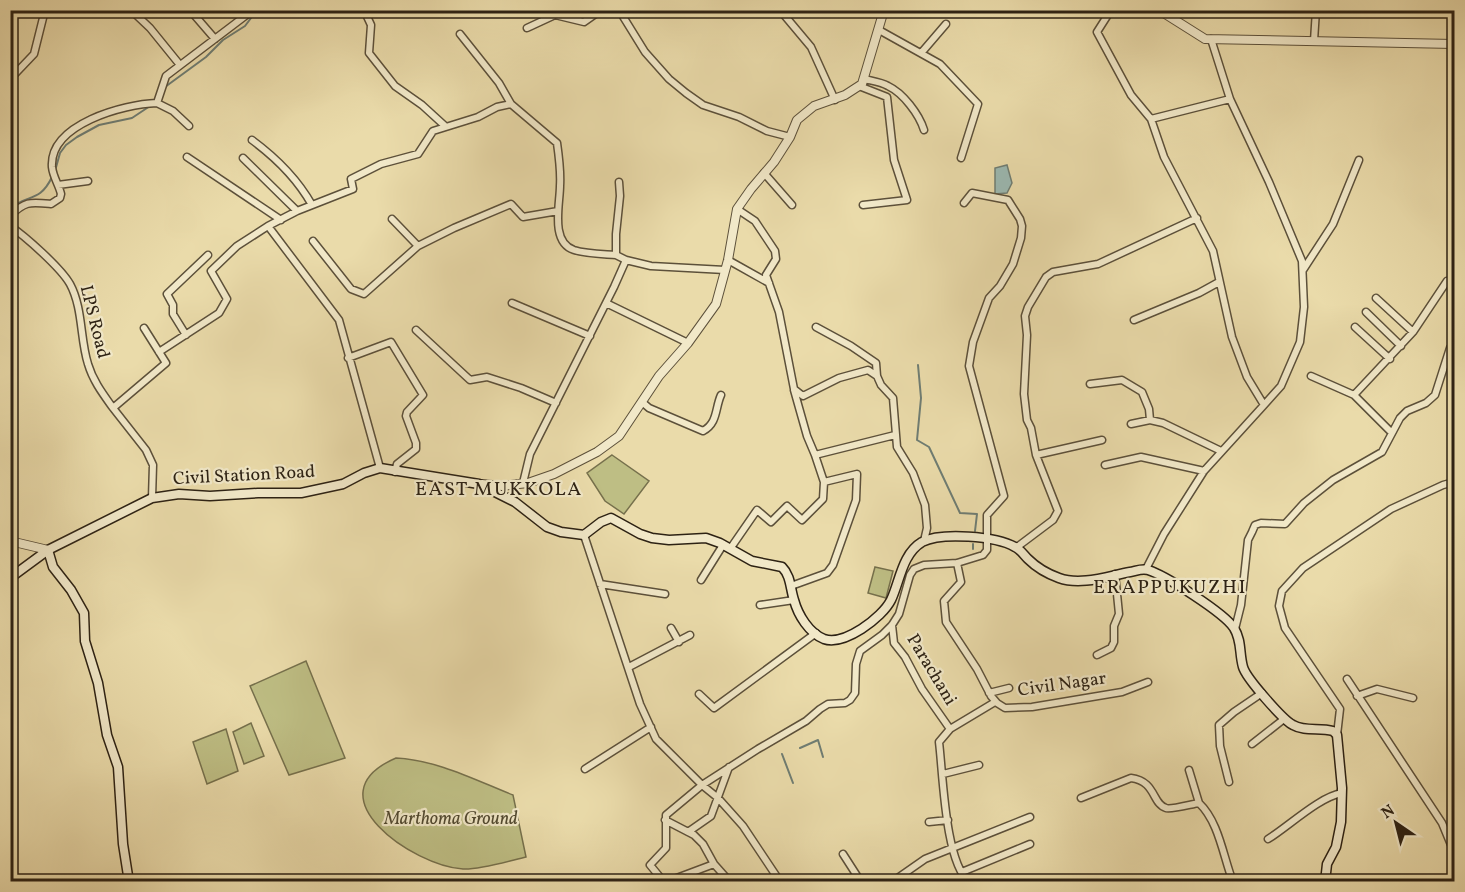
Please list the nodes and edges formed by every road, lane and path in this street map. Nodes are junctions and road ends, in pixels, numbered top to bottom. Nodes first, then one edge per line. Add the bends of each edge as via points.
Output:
1 (45, 10) edge
2 (131, 10) edge
3 (190, 10) edge
4 (253, 10) edge
5 (364, 10) edge
6 (601, 10) edge
7 (619, 10) edge
8 (780, 10) edge
9 (884, 10) edge
10 (1111, 10) edge
11 (1159, 10) edge
12 (1316, 10) edge
13 (946, 24) dead end
14 (526, 28) dead end
15 (879, 30) junction
16 (460, 34) dead end
17 (215, 39) junction
18 (1212, 39) junction
19 (1314, 41) junction
20 (1455, 44) edge
21 (921, 52) junction
22 (180, 65) junction
23 (864, 79) junction
24 (10, 84) edge
25 (859, 87) junction
26 (1230, 99) junction
27 (835, 100) junction
28 (157, 103) junction
29 (512, 104) junction
30 (1151, 120) junction
31 (189, 126) dead end
32 (445, 126) junction
33 (924, 130) dead end
34 (790, 137) junction
35 (252, 140) dead end
36 (187, 157) dead end
37 (243, 158) dead end
38 (961, 158) dead end
39 (1359, 160) dead end
40 (764, 173) junction
41 (88, 180) dead end
42 (619, 182) dead end
43 (58, 185) junction
44 (964, 203) dead end
45 (312, 205) junction
46 (792, 205) dead end
47 (863, 205) dead end
48 (737, 209) junction
49 (297, 211) junction
50 (558, 211) junction
51 (10, 216) edge
52 (1197, 218) junction
53 (392, 219) dead end
54 (281, 220) junction
55 (10, 226) edge
56 (268, 226) junction
57 (313, 241) dead end
58 (418, 246) junction
59 (208, 255) dead end
60 (616, 255) junction
61 (626, 260) junction
62 (728, 260) junction
63 (725, 270) junction
64 (1302, 270) junction
65 (1447, 281) dead end
66 (1219, 282) junction
67 (770, 284) junction
68 (1376, 298) dead end
69 (512, 303) dead end
70 (606, 303) junction
71 (1366, 312) dead end
72 (1134, 320) dead end
73 (816, 327) dead end
74 (1355, 327) dead end
75 (144, 328) dead end
76 (416, 330) dead end
77 (1413, 332) junction
78 (186, 334) junction
79 (590, 336) junction
80 (688, 343) junction
81 (1455, 344) edge
82 (1401, 346) junction
83 (159, 352) junction
84 (348, 358) junction
85 (1390, 358) junction
86 (877, 376) junction
87 (1311, 376) dead end
88 (1090, 384) dead end
89 (794, 389) junction
90 (721, 395) dead end
91 (1354, 395) junction
92 (642, 402) junction
93 (556, 403) junction
94 (1263, 405) junction
95 (113, 408) junction
96 (1150, 420) junction
97 (1131, 424) dead end
98 (1392, 433) junction
99 (895, 435) junction
100 (1102, 440) dead end
101 (1221, 451) junction
102 (815, 455) junction
103 (1036, 455) junction
104 (1105, 465) dead end
105 (380, 468) junction
106 (1204, 471) junction
107 (394, 472) junction
108 (824, 482) junction
109 (1455, 482) edge
110 (523, 483) junction
111 (479, 484) junction
112 (152, 498) junction
113 (584, 535) junction
114 (987, 538) junction
115 (10, 541) edge
116 (924, 541) junction
117 (726, 547) junction
118 (1017, 547) junction
119 (48, 550) junction
120 (957, 563) junction
121 (1146, 569) junction
122 (1115, 574) junction
123 (10, 578) edge
124 (701, 580) dead end
125 (600, 584) junction
126 (792, 586) junction
127 (665, 594) dead end
128 (794, 600) junction
129 (760, 605) dead end
130 (892, 624) junction
131 (671, 628) dead end
132 (1234, 630) junction
133 (816, 633) junction
134 (690, 635) dead end
135 (678, 642) junction
136 (1097, 655) dead end
137 (628, 667) junction
138 (1347, 679) dead end
139 (1148, 682) dead end
140 (1009, 688) dead end
141 (989, 693) junction
142 (1262, 693) junction
143 (699, 694) dead end
144 (1357, 696) junction
145 (1413, 698) dead end
146 (995, 702) junction
147 (1284, 719) junction
148 (651, 727) junction
149 (950, 729) junction
150 (1337, 735) junction
151 (1252, 744) dead end
152 (979, 765) dead end
153 (729, 767) junction
154 (585, 769) dead end
155 (1189, 770) dead end
156 (943, 774) junction
157 (1229, 782) dead end
158 (702, 785) junction
159 (1342, 793) junction
160 (718, 798) junction
161 (1081, 798) dead end
162 (1198, 803) junction
163 (1030, 817) dead end
164 (665, 819) junction
165 (948, 820) junction
166 (929, 822) dead end
167 (688, 832) junction
168 (1268, 839) dead end
169 (1030, 844) dead end
170 (951, 847) junction
171 (1455, 852) edge
172 (843, 854) dead end
173 (714, 864) junction
174 (962, 872) junction
175 (779, 880) dead end
176 (1231, 881) edge
177 (129, 882) edge
178 (665, 882) edge
179 (730, 882) edge
180 (861, 882) edge
181 (892, 882) edge
182 (969, 882) edge
183 (1325, 882) edge

1 - 24 street via 34,54
2 - 22 street
3 - 17 street
4 - 17 street
5 - 32 street via 371,25 369,53 395,86
6 - 14 street via 584,21 555,15
7 - 34 street via 639,44 669,79 703,105
8 - 27 street via 811,47
9 - 15 street
10 - 30 street via 1097,32 1131,95
11 - 18 street via 1205,39
12 - 19 street
13 - 21 street
15 - 21 street
15 - 23 street
16 - 29 street
17 - 22 street
18 - 19 street
18 - 26 street
19 - 20 street
21 - 38 street via 940,64 978,104
22 - 28 street via 166,76
23 - 25 street
23 - 33 street via 896,91
25 - 27 street
25 - 47 street via 887,98 894,160 907,200
26 - 30 street
26 - 64 street via 1269,182 1302,261
27 - 34 street via 803,114
28 - 31 street
28 - 43 street via 113,112 68,133 53,160
29 - 32 street
29 - 50 street via 556,143 560,174
30 - 52 street via 1164,157
32 - 45 street via 433,131 418,154 381,164 351,179 352,189
34 - 40 street
35 - 45 street via 274,158
36 - 54 street
37 - 49 street
39 - 64 street via 1333,225
40 - 46 street
40 - 48 street
41 - 43 street
42 - 60 street
43 - 51 street via 61,194 55,203 23,204
44 - 114 street via 972,193 1008,200 1022,226 1013,264 989,298 969,366 1004,496 987,515
45 - 49 street
48 - 62 street
48 - 67 street via 755,221 775,251 776,259 766,275
49 - 54 street
50 - 58 street via 523,217 511,204
50 - 60 street via 560,235 565,244 573,250
52 - 66 street via 1213,251
52 - 103 street via 1098,264 1053,272 1046,277 1025,316 1024,394
53 - 58 street
54 - 56 street
55 - 95 street, LPS Road via 70,284 80,316 87,363
56 - 78 street via 237,246 211,271 227,299 219,313
56 - 84 street via 339,320
57 - 58 street via 351,289 360,294
59 - 78 street via 167,294 173,314
60 - 61 street
61 - 63 street via 651,266
61 - 70 street
62 - 63 street
62 - 67 street
63 - 80 street via 716,304
64 - 94 street via 1305,307 1300,342 1281,386
65 - 77 street
66 - 72 street
66 - 94 street via 1232,337
67 - 89 street
68 - 77 street
69 - 79 street
70 - 79 street
70 - 80 street
71 - 82 street
73 - 86 street via 876,363
74 - 85 street
75 - 83 street
76 - 93 street via 471,380 487,377
77 - 82 street
78 - 83 street
79 - 93 street
80 - 92 street
81 - 98 street via 1450,348 1435,395 1407,411
82 - 85 street
83 - 95 street via 166,363 164,367
84 - 105 street
84 - 107 street via 391,342 423,395 406,416 416,448 397,464
85 - 91 street
86 - 89 street via 868,370 839,378 803,396
86 - 99 street via 893,398
87 - 91 street
88 - 96 street via 1122,380 1142,392
89 - 102 street
90 - 92 street via 714,421 703,431
91 - 98 street
92 - 110 street via 619,436 597,452 554,474
93 - 110 street via 530,454
94 - 101 street
95 - 112 street, LPS Road via 153,465
96 - 97 street
96 - 101 street
98 - 132 street via 1382,452 1333,480 1285,524 1256,525 1248,540 1241,605
99 - 102 street
99 - 116 street via 925,505
100 - 103 street
101 - 106 street
102 - 108 street
103 - 118 street via 1058,513
104 - 106 street via 1141,457
105 - 107 main road
105 - 112 main road, Civil Station Road via 343,484 301,493 179,494
106 - 121 street
107 - 111 main road
108 - 117 street via 823,499 802,520 787,507 771,522 757,510
108 - 126 street via 857,474 856,500 833,565 826,573
109 - 150 street via 1391,508 1303,568 1282,591 1279,606 1285,628 1340,709
110 - 111 street
111 - 113 main road via 515,502 547,527
112 - 119 main road, Civil Station Road
113 - 117 main road via 611,518 652,538 705,538
113 - 125 street
114 - 116 main road via 954,536
114 - 118 main road
114 - 120 street via 983,555
115 - 119 street
116 - 133 main road via 912,549 889,603 870,621 840,641 824,639
117 - 124 street
117 - 126 main road via 752,561 782,567
118 - 122 main road via 1029,560 1058,578 1076,582
119 - 123 main road, Civil Station Road
119 - 177 main road via 53,567 84,613 85,640 118,767
120 - 130 street via 914,569
120 - 141 street, Civil Nagar via 961,582 944,600 946,622
121 - 122 main road
121 - 132 main road via 1209,606
122 - 136 street via 1119,614 1114,642 1112,648
125 - 127 street
125 - 137 street
126 - 128 main road
128 - 129 street
128 - 133 main road via 803,619
130 - 149 street, Parachani via 894,643
130 - 153 street via 860,651 855,693 850,700 828,704
131 - 135 street
132 - 142 main road via 1240,641 1243,668
133 - 143 street via 714,708
134 - 135 street
135 - 137 street
137 - 148 street
138 - 144 street
139 - 146 street, Civil Nagar via 1122,692 1032,707 1005,708
140 - 141 street
141 - 146 street, Civil Nagar
142 - 147 main road
142 - 157 street via 1219,725
144 - 145 street via 1377,689
144 - 171 street via 1442,823
146 - 149 street
147 - 150 main road via 1295,726 1328,729
147 - 151 street
148 - 154 street
148 - 158 street via 656,739
149 - 156 street via 939,742
150 - 159 main road
152 - 156 street
153 - 158 street
153 - 160 street
155 - 162 street
156 - 165 street
158 - 160 street
158 - 164 street
159 - 168 street via 1315,805
159 - 183 main road via 1338,839
160 - 167 street via 711,816
160 - 175 street via 743,826
161 - 162 street via 1131,778 1148,784 1167,809
162 - 176 street via 1213,822
163 - 170 street
164 - 167 street
164 - 178 street via 666,848 650,865
165 - 166 street
165 - 170 street
167 - 173 street via 703,844
169 - 174 street
170 - 174 street
170 - 181 street
172 - 180 street
173 - 178 street
173 - 179 street
174 - 182 street

